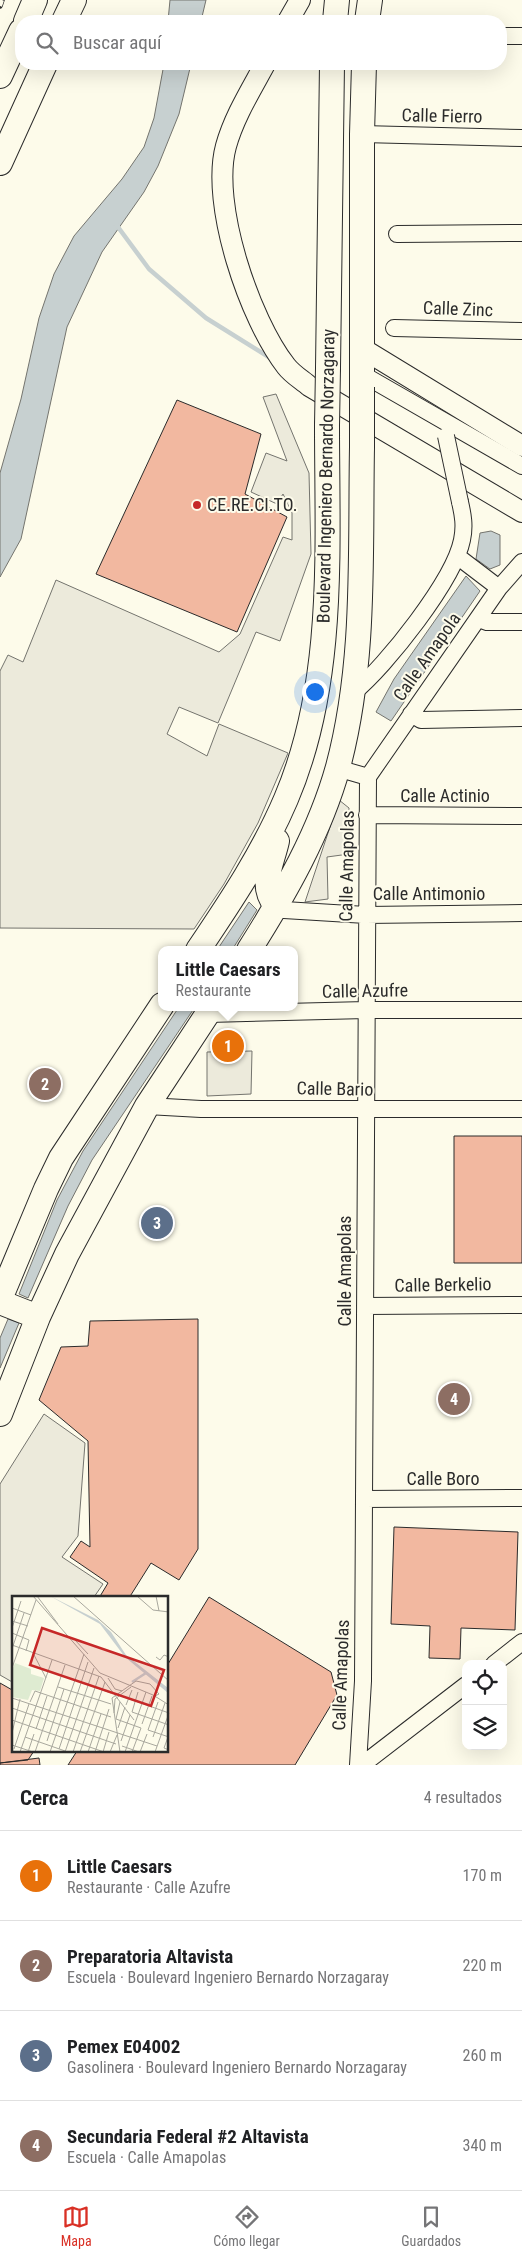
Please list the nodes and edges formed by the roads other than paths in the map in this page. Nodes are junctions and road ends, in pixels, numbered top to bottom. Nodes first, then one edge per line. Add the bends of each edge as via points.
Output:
1 (35, 0) edge
2 (74, 0) edge
3 (300, 0) edge
4 (337, 0) edge
5 (29, 15) edge
6 (67, 15) edge
7 (291, 15) edge
8 (336, 15) edge
9 (507, 36) edge
10 (522, 36) edge
11 (15, 44) edge
12 (42, 70) edge
13 (262, 70) edge
14 (332, 70) edge
15 (364, 70) edge
16 (0, 76) edge
17 (362, 134) junction
18 (522, 138) edge
19 (0, 162) edge
20 (522, 233) edge
21 (397, 234) dead end
22 (394, 328) dead end
23 (522, 331) edge
24 (363, 349) junction
25 (362, 380) junction
26 (455, 404) junction
27 (446, 430) junction
28 (520, 440) edge
29 (522, 466) edge
30 (522, 512) edge
31 (463, 561) junction
32 (520, 570) edge
33 (494, 584) junction
34 (479, 619) junction
35 (522, 622) edge
36 (354, 692) junction
37 (411, 714) junction
38 (522, 718) edge
39 (337, 768) junction
40 (368, 777) junction
41 (367, 815) junction
42 (522, 816) edge
43 (277, 819) junction
44 (276, 906) junction
45 (522, 914) edge
46 (366, 915) junction
47 (201, 946) edge
48 (251, 946) edge
49 (298, 1010) edge
50 (366, 1010) junction
51 (522, 1010) edge
52 (159, 1011) edge
53 (210, 1011) edge
54 (148, 1106) junction
55 (366, 1109) junction
56 (522, 1109) edge
57 (522, 1305) edge
58 (365, 1306) junction
59 (15, 1307) edge
60 (0, 1414) edge
61 (522, 1498) edge
62 (364, 1499) junction
63 (522, 1642) edge
64 (499, 1660) edge
65 (462, 1688) edge
66 (358, 1765) edge
67 (362, 1765) edge

1 - 5 highway
2 - 6 highway
3 - 7 main road
4 - 8 highway
9 - 10 street
11 - 16 highway
12 - 19 highway
13 - 30 main road via 238,115 226,148 222,185 241,274 269,340 288,368 309,386
14 - 43 highway, Boulevard Ingeniero Bernardo Norzagaray, bridge via 328,571 320,672 312,719
15 - 17 highway, Boulevard Ingeniero Bernardo Norzagaray
17 - 18 street, Calle Fierro
17 - 24 highway, Boulevard Ingeniero Bernardo Norzagaray
20 - 21 street
22 - 23 street, Calle Zinc
24 - 25 highway, Boulevard Ingeniero Bernardo Norzagaray
24 - 26 main road
25 - 27 street
25 - 36 highway, Boulevard Ingeniero Bernardo Norzagaray, bridge via 359,641
26 - 27 street
26 - 28 main road
27 - 29 street
27 - 31 street, bridge via 464,520
31 - 33 street
31 - 36 street via 445,579 381,668
32 - 33 street, Calle Amapola
33 - 34 street, Calle Amapola
34 - 35 street
34 - 37 street, Calle Amapola
36 - 39 highway, Boulevard Ingeniero Bernardo Norzagaray
37 - 38 street via 421,720
37 - 40 street, Calle Amapola
39 - 40 street
39 - 44 highway, Boulevard Ingeniero Bernardo Norzagaray via 308,845
40 - 41 street, Calle Amapolas
41 - 42 street, Calle Actinio
41 - 46 street, Calle Amapolas
43 - 44 highway via 279,835 267,884 269,897
43 - 47 highway, Boulevard Ingeniero Bernardo Norzagaray via 247,877
44 - 46 street, Calle Antimonio via 284,910
44 - 48 highway, Boulevard Ingeniero Bernardo Norzagaray
45 - 46 street, Calle Antimonio
46 - 50 street, Calle Amapolas
49 - 50 street, Calle Azufre
50 - 51 street, Calle Azufre
50 - 55 street, Calle Amapolas
52 - 59 highway via 62,1158 46,1189
53 - 54 highway
54 - 55 street, Calle Bario
54 - 59 highway via 67,1254
55 - 56 street, Calle Bario
55 - 58 street, Calle Amapolas
57 - 58 street, Calle Berkelio
58 - 62 street, Calle Amapolas
59 - 60 highway
61 - 62 street, Calle Boro
62 - 66 street, Calle Amapolas
63 - 64 street
65 - 67 street

